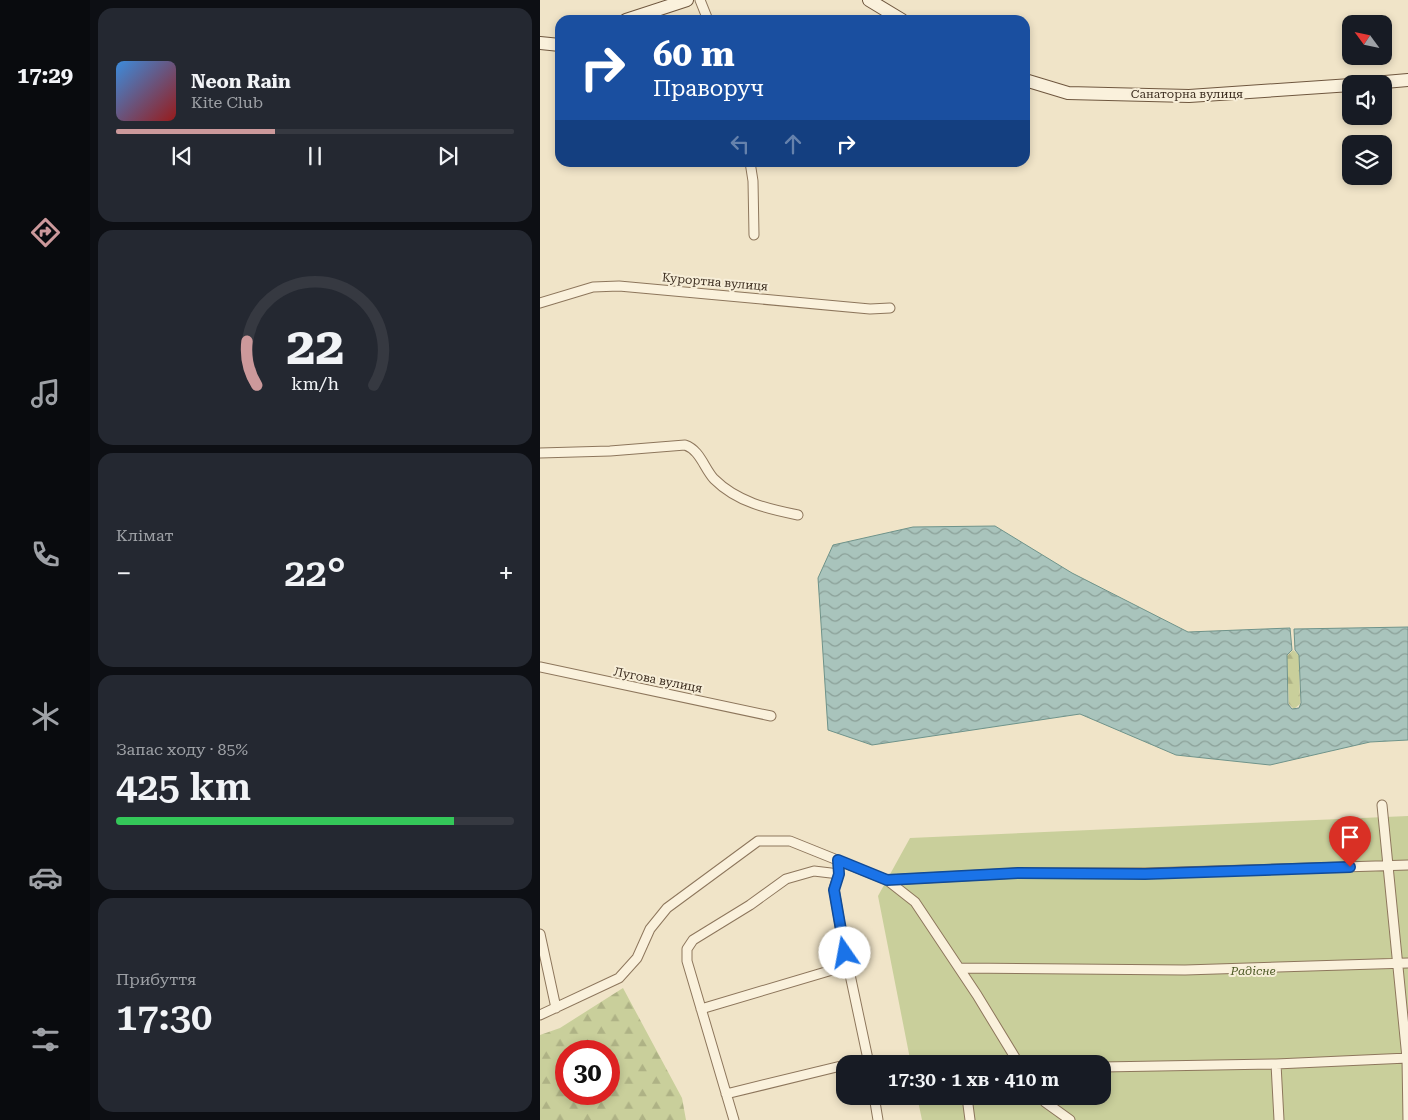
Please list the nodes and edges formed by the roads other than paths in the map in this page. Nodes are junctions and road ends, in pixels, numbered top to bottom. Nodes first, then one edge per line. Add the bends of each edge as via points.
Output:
1 (686, 0) edge
2 (700, 0) edge
3 (869, 0) edge
4 (641, 15) edge
5 (706, 15) edge
6 (894, 15) edge
7 (540, 43) edge
8 (555, 44) edge
9 (1408, 80) edge
10 (1392, 81) edge
11 (1030, 82) edge
12 (1342, 86) edge
13 (751, 167) edge
14 (754, 235) dead end
15 (540, 303) edge
16 (890, 308) dead end
17 (540, 453) edge
18 (798, 515) dead end
19 (540, 667) edge
20 (771, 716) dead end
21 (1382, 805) dead end
22 (838, 860) junction
23 (1387, 865) junction
24 (1408, 865) edge
25 (839, 874) junction
26 (887, 880) junction
27 (540, 934) edge
28 (1396, 963) junction
29 (1408, 963) edge
30 (849, 968) junction
31 (960, 968) junction
32 (556, 1008) junction
33 (701, 1009) junction
34 (540, 1016) edge
35 (867, 1055) edge
36 (1013, 1055) edge
37 (1407, 1058) edge
38 (1276, 1064) junction
39 (836, 1067) edge
40 (1111, 1067) edge
41 (726, 1094) junction
42 (876, 1105) edge
43 (968, 1105) edge
44 (1050, 1105) edge
45 (734, 1120) edge
46 (878, 1120) edge
47 (970, 1120) edge
48 (1070, 1120) edge
49 (1279, 1120) edge
50 (1408, 1120) edge

1 - 4 street
2 - 5 street
3 - 6 street
7 - 8 street
9 - 10 street
11 - 12 street, Санаторна вулиця via 1068,93 1189,96
13 - 14 street
15 - 16 street, Курортна вулиця via 593,287 613,286 870,309
17 - 18 street via 685,444 696,451 708,473 732,494
19 - 20 street, Лугова вулиця
21 - 23 street
22 - 25 street
22 - 26 street
22 - 32 street via 790,841 758,841 667,908 650,929 637,958 618,978
23 - 24 street
23 - 26 street via 1145,874 1018,873
23 - 28 street
25 - 30 street via 834,890
25 - 33 street via 814,871 786,879 693,940 687,949 687,961
26 - 31 street via 915,902
27 - 32 street
28 - 29 street
28 - 31 street via 1185,970
28 - 37 street
30 - 33 street via 839,968
30 - 35 street
31 - 36 street
32 - 34 street
33 - 41 street
37 - 38 street
37 - 50 street
38 - 40 street
38 - 49 street
39 - 41 street
41 - 45 street
42 - 46 street
43 - 47 street
44 - 48 street

